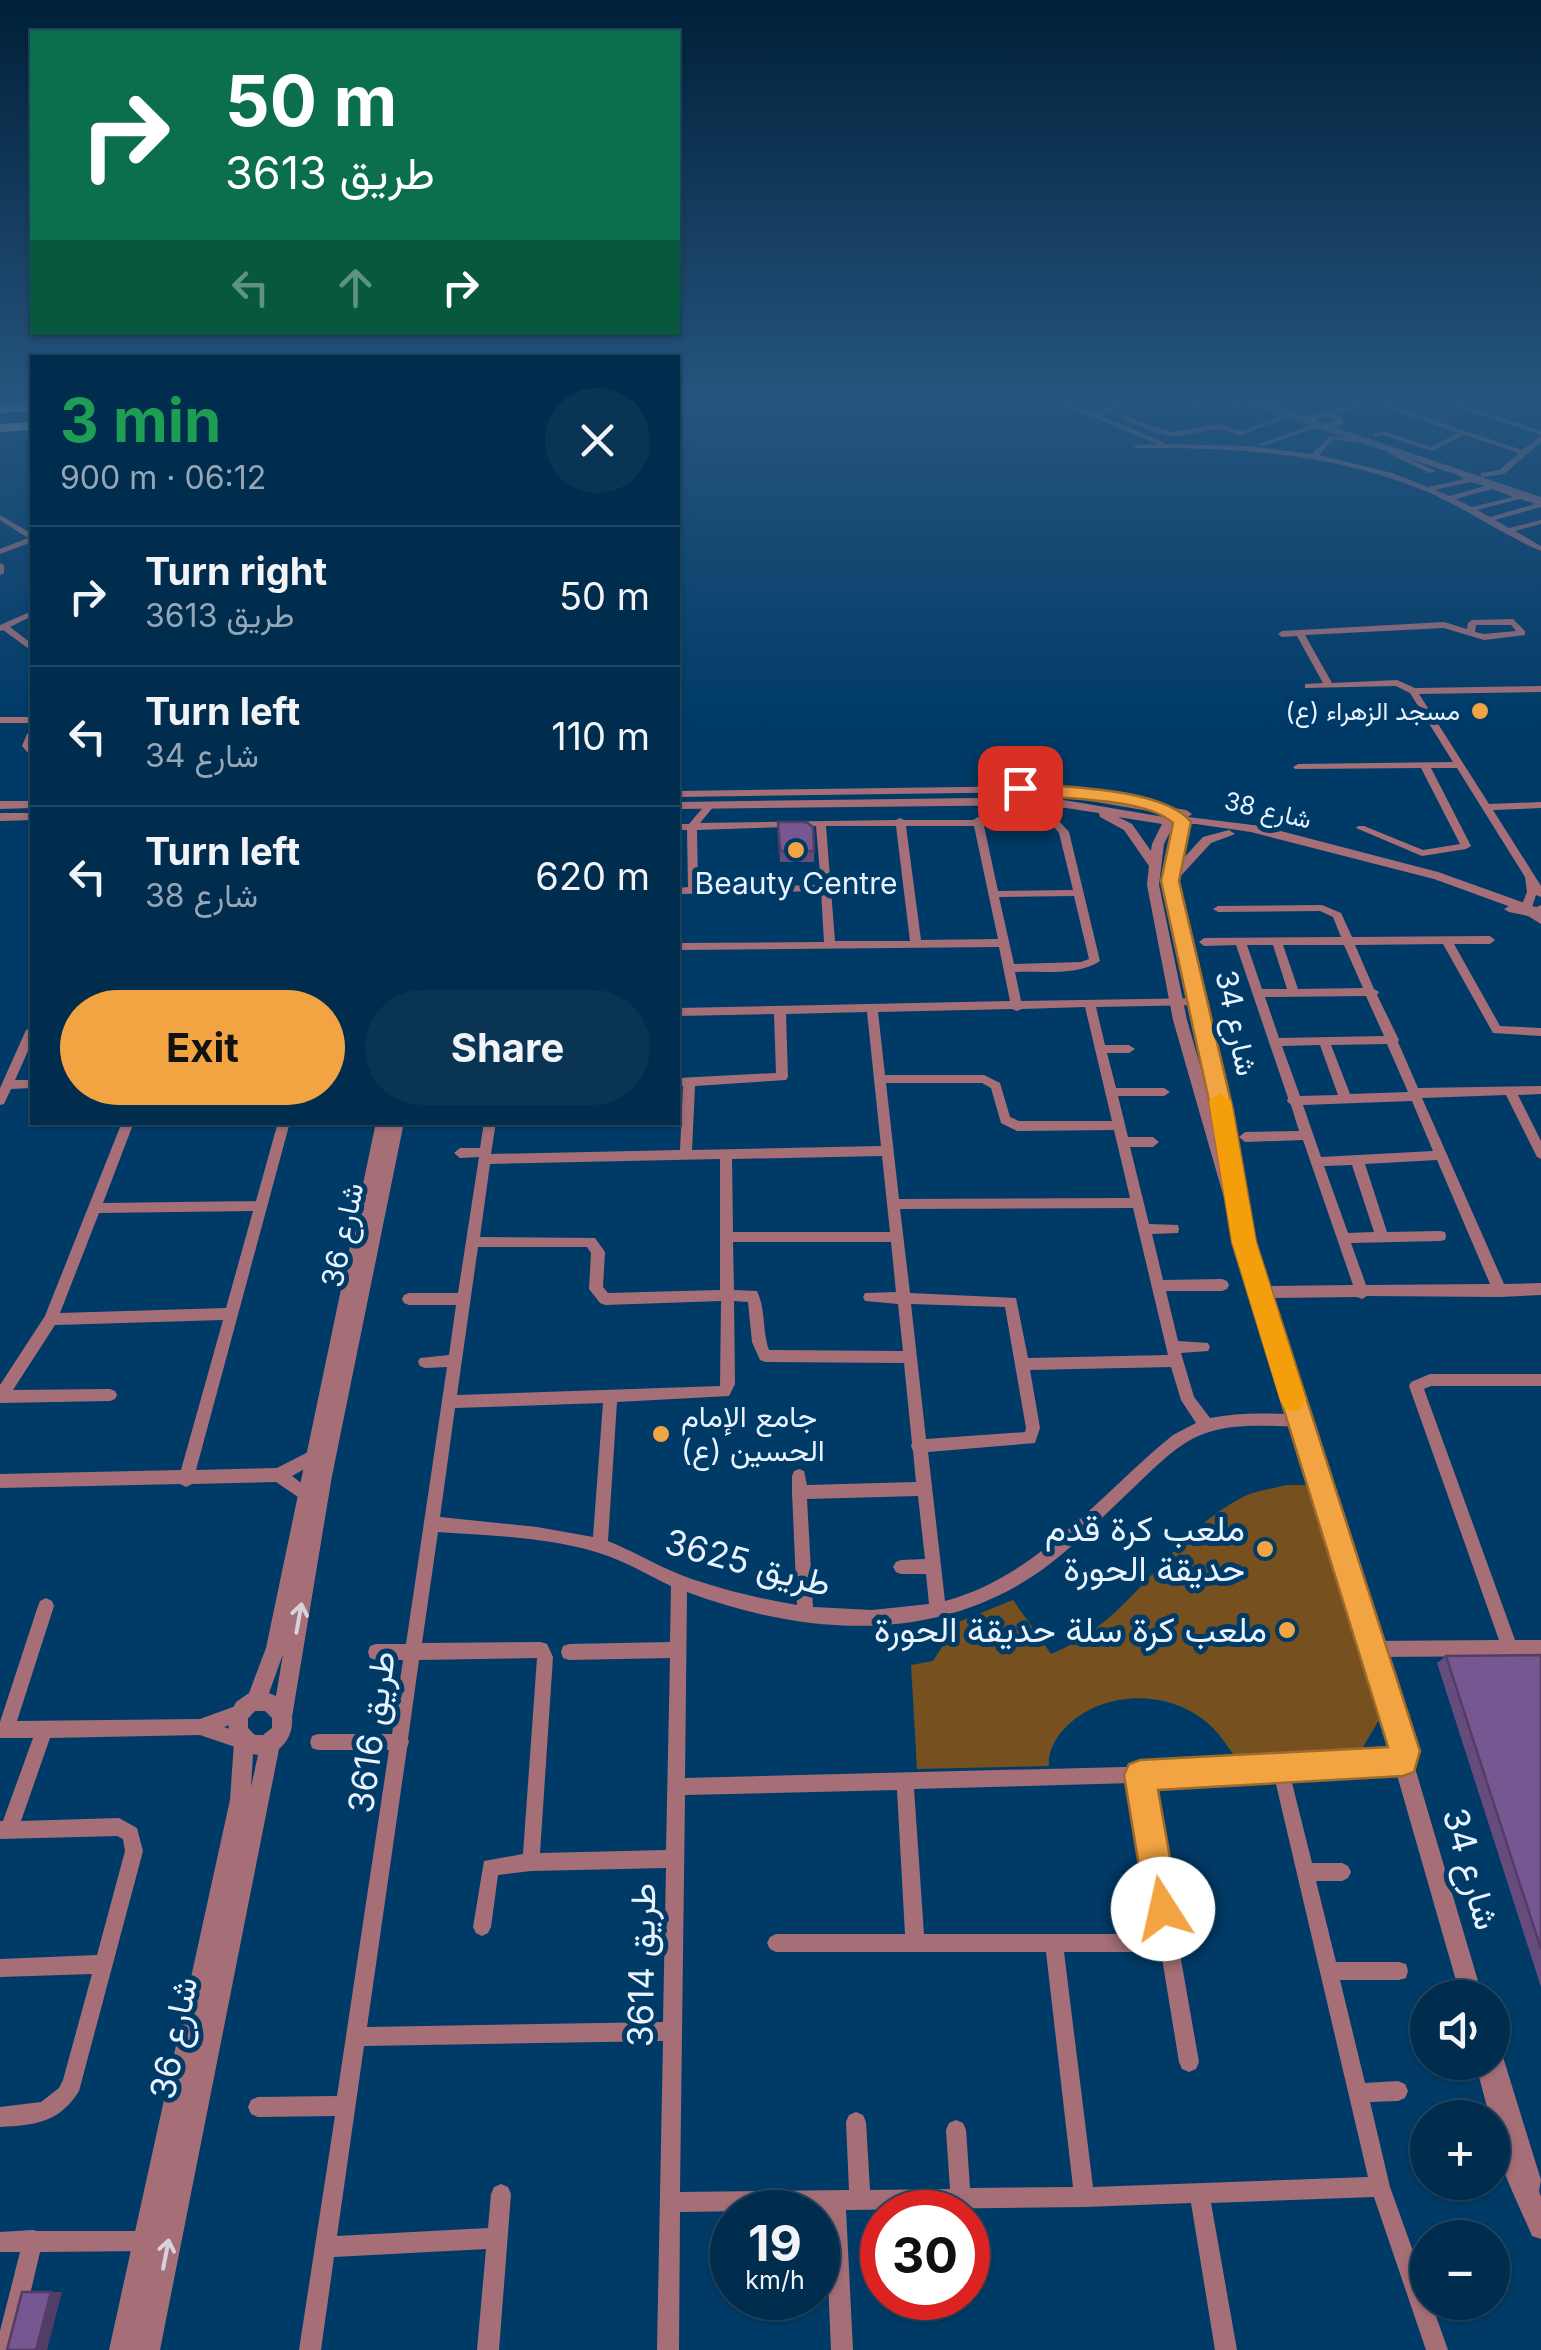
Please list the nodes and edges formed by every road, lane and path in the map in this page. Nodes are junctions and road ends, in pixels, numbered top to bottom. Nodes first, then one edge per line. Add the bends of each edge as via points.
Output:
1 (1464, 507) edge
2 (1483, 507) edge
3 (1525, 507) edge
4 (1470, 510) junction
5 (0, 517) edge
6 (1488, 520) junction
7 (1541, 522) edge
8 (1508, 531) junction
9 (30, 537) edge
10 (1541, 538) edge
11 (30, 539) edge
12 (1527, 542) junction
13 (1541, 549) edge
14 (0, 552) edge
15 (0, 565) edge
16 (0, 573) edge
17 (30, 614) edge
18 (2, 627) edge
19 (1471, 631) junction
20 (1300, 633) junction
21 (1282, 634) dead end
22 (30, 645) edge
23 (1328, 685) junction
24 (1308, 686) dead end
25 (1541, 689) edge
26 (1413, 691) junction
27 (0, 720) edge
28 (30, 721) edge
29 (1460, 765) junction
30 (1425, 766) junction
31 (1298, 767) dead end
32 (680, 794) edge
33 (915, 801) junction
34 (870, 802) junction
35 (30, 805) edge
36 (1082, 805) junction
37 (1541, 805) edge
38 (0, 806) edge
39 (680, 806) edge
40 (709, 806) junction
41 (1488, 808) junction
42 (30, 815) edge
43 (0, 817) edge
44 (1176, 819) junction
45 (978, 820) junction
46 (901, 821) junction
47 (822, 823) junction
48 (692, 826) junction
49 (680, 827) edge
50 (1361, 828) dead end
51 (1229, 834) junction
52 (1154, 863) junction
53 (1528, 876) junction
54 (1170, 881) junction
55 (826, 888) junction
56 (680, 890) edge
57 (692, 890) junction
58 (1078, 893) junction
59 (994, 894) junction
60 (1541, 894) edge
61 (1218, 909) dead end
62 (1537, 914) edge
63 (1348, 940) junction
64 (1446, 940) junction
65 (1490, 940) dead end
66 (1204, 942) dead end
67 (1240, 942) junction
68 (1278, 942) junction
69 (916, 943) junction
70 (1004, 943) junction
71 (830, 944) junction
72 (680, 947) edge
73 (1009, 968) junction
74 (1373, 992) junction
75 (1258, 993) junction
76 (1294, 993) junction
77 (1178, 1004) junction
78 (1090, 1006) junction
79 (1200, 1006) junction
80 (1017, 1007) junction
81 (872, 1010) junction
82 (780, 1011) junction
83 (680, 1012) edge
84 (30, 1035) edge
85 (1539, 1035) edge
86 (1393, 1040) junction
87 (1274, 1042) junction
88 (1324, 1042) junction
89 (1101, 1048) junction
90 (1129, 1049) dead end
91 (880, 1079) junction
92 (683, 1082) edge
93 (30, 1084) edge
94 (8, 1085) junction
95 (1510, 1090) junction
96 (1541, 1090) edge
97 (1112, 1092) junction
98 (1164, 1092) dead end
99 (1416, 1094) junction
100 (1346, 1099) junction
101 (1292, 1101) junction
102 (0, 1102) edge
103 (127, 1125) edge
104 (283, 1125) edge
105 (382, 1125) edge
106 (396, 1125) edge
107 (490, 1125) edge
108 (1120, 1125) junction
109 (1305, 1135) junction
110 (1246, 1137) dead end
111 (1124, 1142) junction
112 (1153, 1142) dead end
113 (886, 1151) junction
114 (460, 1153) dead end
115 (1541, 1154) edge
116 (486, 1155) junction
117 (1442, 1155) junction
118 (686, 1156) junction
119 (726, 1156) junction
120 (1357, 1160) junction
121 (1316, 1162) junction
122 (1140, 1203) junction
123 (893, 1204) junction
124 (262, 1206) junction
125 (98, 1208) junction
126 (1173, 1229) dead end
127 (1146, 1230) junction
128 (1440, 1236) dead end
129 (728, 1237) junction
130 (896, 1237) junction
131 (1382, 1237) junction
132 (1344, 1238) junction
133 (473, 1242) junction
134 (1244, 1242) junction
135 (1222, 1285) dead end
136 (1159, 1286) junction
137 (1541, 1289) edge
138 (1500, 1291) junction
139 (1258, 1292) junction
140 (1362, 1292) junction
141 (728, 1296) junction
142 (870, 1297) dead end
143 (900, 1297) junction
144 (409, 1299) dead end
145 (465, 1299) junction
146 (232, 1314) junction
147 (52, 1319) junction
148 (1203, 1347) dead end
149 (1175, 1354) junction
150 (908, 1356) junction
151 (456, 1361) junction
152 (426, 1362) dead end
153 (1022, 1364) junction
154 (1541, 1380) edge
155 (110, 1395) dead end
156 (0, 1396) edge
157 (610, 1398) junction
158 (450, 1402) junction
159 (1300, 1421) junction
160 (1206, 1426) junction
161 (918, 1446) junction
162 (312, 1457) junction
163 (278, 1475) junction
164 (186, 1480) junction
165 (0, 1481) edge
166 (922, 1489) junction
167 (304, 1494) junction
168 (433, 1524) junction
169 (600, 1546) junction
170 (932, 1566) junction
171 (901, 1568) dead end
172 (679, 1582) junction
173 (46, 1606) dead end
174 (938, 1611) junction
175 (805, 1613) junction
176 (1541, 1648) edge
177 (1510, 1649) junction
178 (679, 1650) junction
179 (1370, 1650) junction
180 (376, 1652) dead end
181 (414, 1652) junction
182 (569, 1652) dead end
183 (250, 1706) junction
184 (283, 1714) junction
185 (200, 1727) junction
186 (3, 1730) edge
187 (44, 1730) junction
188 (271, 1740) junction
189 (244, 1742) junction
190 (318, 1742) dead end
191 (401, 1742) junction
192 (1403, 1761) junction
193 (1281, 1771) junction
194 (1140, 1775) junction
195 (905, 1782) junction
196 (678, 1787) junction
197 (5, 1829) edge
198 (676, 1859) junction
199 (531, 1862) junction
200 (1306, 1872) junction
201 (1342, 1872) dead end
202 (482, 1927) dead end
203 (1168, 1942) junction
204 (776, 1943) dead end
205 (916, 1943) junction
206 (1054, 1943) junction
207 (102, 1964) junction
208 (0, 1968) edge
209 (1330, 1971) junction
210 (1399, 1972) dead end
211 (1467, 1980) edge
212 (673, 2030) junction
213 (357, 2038) junction
214 (1189, 2062) dead end
215 (1491, 2080) edge
216 (1500, 2080) edge
217 (1398, 2091) dead end
218 (1358, 2092) junction
219 (258, 2106) dead end
220 (346, 2106) junction
221 (0, 2117) edge
222 (856, 2122) dead end
223 (956, 2130) dead end
224 (1380, 2187) junction
225 (960, 2190) edge
226 (1530, 2192) junction
227 (500, 2194) dead end
228 (1199, 2194) junction
229 (1084, 2197) junction
230 (990, 2198) edge
231 (840, 2200) edge
232 (860, 2200) joint
233 (672, 2202) junction
234 (710, 2202) edge
235 (1541, 2226) edge
236 (497, 2238) junction
237 (33, 2240) junction
238 (146, 2241) junction
239 (0, 2242) edge
240 (324, 2248) junction
241 (840, 2307) edge
242 (6, 2350) edge
243 (122, 2350) edge
244 (147, 2350) edge
245 (310, 2350) edge
246 (488, 2350) edge
247 (668, 2350) edge
248 (842, 2350) edge
249 (1226, 2350) edge
250 (1437, 2350) edge

1 - 4 street
2 - 4 street
3 - 6 street
4 - 6 street
5 - 9 street
6 - 8 street
7 - 8 street
8 - 12 street
10 - 12 street
11 - 14 street
12 - 13 street
15 - 16 street
17 - 18 street
18 - 22 street
19 - 19 street via 1490,637 1522,633 1508,622 1472,623
19 - 20 street via 1436,626
20 - 21 street
20 - 23 street
23 - 24 street
23 - 26 street via 1397,683
25 - 26 street
26 - 29 street
27 - 28 street
29 - 30 street
29 - 41 street
30 - 31 street
30 - 50 street via 1466,846 1422,853
32 - 44 street, شارع 38 via 1020,788 1073,792
33 - 34 street, شارع 38
33 - 36 street, شارع 38
33 - 46 street
34 - 40 street, شارع 38
34 - 46 street via 892,809
35 - 38 street
36 - 44 street, شارع 38
36 - 52 street via 1128,828
37 - 41 street
39 - 40 street, شارع 38
40 - 48 street
41 - 53 street
42 - 43 street
44 - 51 street, شارع 38
44 - 52 street, شارع 34
44 - 54 street, شارع 34
44 - 62 street, شارع 38 via 1261,830 1438,876
45 - 46 street
45 - 58 street via 1060,826
45 - 59 street
46 - 47 street
46 - 69 street
47 - 48 street
47 - 55 street
48 - 49 street
48 - 57 street
51 - 54 street via 1207,840
51 - 62 street, شارع 38
52 - 77 street, شارع 34
53 - 60 street
53 - 62 street
54 - 79 street, شارع 34
55 - 57 street
55 - 71 street
56 - 57 street
58 - 59 street
58 - 73 street via 1093,963
59 - 70 street
61 - 63 street via 1330,910
63 - 64 street
63 - 68 street
63 - 74 street
64 - 65 street
64 - 85 street via 1497,1030
66 - 67 street
67 - 68 street
67 - 75 street
68 - 76 street
69 - 70 street
69 - 71 street
70 - 73 street
71 - 72 street
73 - 80 street
74 - 76 street
74 - 86 street
75 - 76 street
75 - 87 street
77 - 78 street
77 - 79 street
77 - 134 street, شارع 34
78 - 80 street
78 - 89 street
79 - 134 street, شارع 34
80 - 81 street
81 - 82 street
81 - 91 street
82 - 83 street
82 - 92 street via 782,1077
84 - 94 street
86 - 88 street
86 - 99 street
87 - 88 street
87 - 101 street
88 - 100 street
89 - 90 street
89 - 97 street
91 - 108 street via 984,1079 996,1086 1005,1120 1016,1126
91 - 113 street
92 - 118 street
93 - 94 street
94 - 102 street
95 - 96 street
95 - 99 street
95 - 115 street
97 - 98 street
97 - 108 street
99 - 100 street
99 - 117 street
100 - 101 street
101 - 109 street
103 - 125 street
104 - 124 street
105 - 162 street, شارع 36
184 -> 106 street, شارع 36 via 323,1476
107 - 116 street, طريق 3616
108 - 111 street
109 - 110 street
109 - 121 street
111 - 112 street
111 - 122 street
113 - 119 street
113 - 123 street
114 - 116 street
116 - 118 street
116 - 133 street, طريق 3616
117 - 120 street
117 - 138 street
118 - 119 street
119 - 129 street
120 - 121 street
120 - 131 street
121 - 132 street
122 - 123 street
122 - 127 street
123 - 130 street
124 - 125 street
124 - 146 street
125 - 147 street
126 - 127 street
127 - 136 street
128 - 131 street
129 - 130 street
129 - 141 street
130 - 143 street
131 - 132 street
132 - 140 street
133 - 141 street via 590,1242 598,1252 596,1289 605,1299
133 - 145 street, طريق 3616
134 - 139 street, شارع 34
135 - 136 street
136 - 149 street
137 - 138 street
138 - 140 street
139 - 140 street
139 - 159 street, شارع 34
141 - 150 street via 755,1298 765,1356
141 - 157 street via 724,1392
142 - 143 street
143 - 150 street
143 - 153 street via 1010,1302
144 - 145 street
145 - 151 street, طريق 3616
146 - 147 street
146 - 164 street
147 - 156 street
148 - 149 street
149 - 153 street
149 - 160 street via 1188,1400
150 - 161 street
151 - 152 street
151 - 158 street, طريق 3616
153 - 161 street via 1030,1438
154 - 177 street via 1430,1380 1416,1386
155 - 156 street
157 - 158 street
157 - 169 street
158 - 168 street, طريق 3616
159 - 160 street, طريق 3625
159 - 179 street, شارع 34
160 - 174 street, طريق 3625 via 1164,1450 1036,1567 1004,1587
161 - 166 street
162 - 163 street
162 - 167 street, شارع 36
163 - 164 street
163 - 167 street
164 - 165 street
166 - 170 street
166 - 175 street via 799,1484
167 - 183 street, شارع 36 via 276,1648
168 - 169 street, طريق 3625
168 - 181 street, طريق 3616
169 - 172 street, طريق 3625
170 - 171 street
170 - 174 street
172 - 175 street, طريق 3625
172 - 178 street, طريق 3614
173 - 186 street
174 - 175 street, طريق 3625 via 854,1620
176 - 177 street
177 - 179 street
178 - 182 street
178 - 196 street, طريق 3614
179 - 192 street, شارع 34 via 1393,1746
180 - 181 street
181 - 191 street, طريق 3616
181 - 199 street via 532,1648 545,1657
183 - 184 street via 276,1703
183 - 185 street
183 - 189 street via 238,1728
184 - 188 street
185 - 187 street
185 - 189 street
186 - 187 street
187 - 197 street
188 - 189 street
244 -> 188 street, شارع 36
189 - 238 street, شارع 36 via 240,1800
190 - 191 street
191 - 213 street, طريق 3616
192 - 193 street
192 - 211 street, شارع 34
193 - 194 street
193 - 200 street
194 - 195 street
194 - 203 street
195 - 196 street
195 - 205 street
196 - 198 street, طريق 3614
197 - 207 street via 119,1827 131,1834 134,1851
198 - 199 street
198 - 212 street, طريق 3614
199 - 202 street via 490,1867
200 - 201 street
200 - 209 street
203 - 206 street
203 - 214 street
204 - 205 street
205 - 206 street
206 - 229 street
207 - 208 street
207 - 221 street via 62,2103 42,2115
209 - 210 street
209 - 218 street
212 - 213 street
212 - 233 street, طريق 3614
213 - 220 street, طريق 3616
215 - 226 street
216 - 226 street
217 - 218 street
218 - 224 street
219 - 220 street
220 - 240 street, طريق 3616
222 - 232 street
223 - 225 street
224 - 228 street
224 - 250 street
226 - 235 street
227 - 236 street
228 - 229 street
228 - 249 street
229 - 230 street
231 - 232 street
233 - 234 street
233 - 247 street, طريق 3614
236 - 240 street
236 - 246 street
237 - 238 street
237 - 239 street
237 - 242 street
238 - 243 street, شارع 36
240 - 245 street, طريق 3616
241 - 248 street

